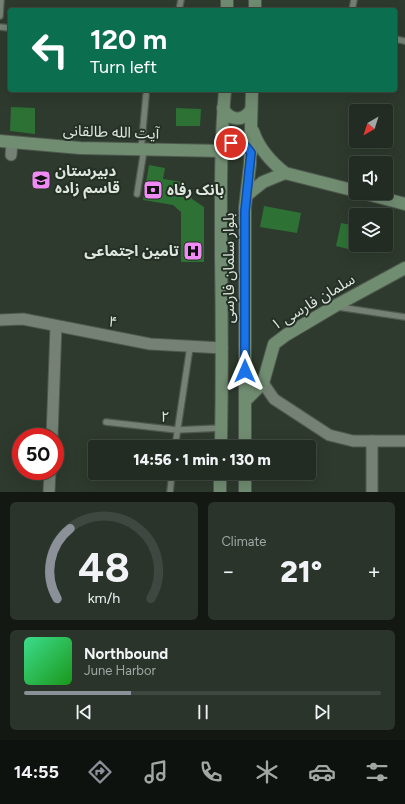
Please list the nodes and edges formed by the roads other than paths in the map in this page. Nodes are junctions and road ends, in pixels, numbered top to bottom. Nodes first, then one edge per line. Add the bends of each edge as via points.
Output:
1 (1, 0) edge
2 (0, 16) edge
3 (225, 92) edge
4 (252, 92) edge
5 (146, 95) dead end
6 (223, 108) junction
7 (251, 110) junction
8 (252, 125) junction
9 (6, 142) edge
10 (142, 150) junction
11 (222, 151) junction
12 (251, 153) junction
13 (11, 155) dead end
14 (285, 173) junction
15 (349, 189) edge
16 (137, 194) dead end
17 (247, 195) junction
18 (390, 200) edge
19 (405, 204) edge
20 (405, 268) edge
21 (335, 306) junction
22 (405, 317) edge
23 (0, 320) edge
24 (56, 326) junction
25 (190, 347) junction
26 (222, 348) junction
27 (263, 383) junction
28 (246, 401) junction
29 (106, 422) dead end
30 (52, 428) edge
31 (221, 428) junction
32 (178, 430) junction
33 (177, 440) edge
34 (221, 440) edge
35 (245, 440) edge
36 (372, 441) junction
37 (405, 441) edge
38 (50, 480) edge
39 (171, 480) edge
40 (220, 480) edge
41 (245, 480) edge
42 (50, 492) edge
43 (170, 492) edge
44 (220, 492) edge
45 (245, 492) edge
46 (372, 492) edge

1 - 2 lane
3 - 6 main road, بلوار سلمان فارسی
4 - 7 main road, بلوار سلمان فارسی
5 - 10 lane
6 - 7 main road via 228,116 236,119 245,117
6 - 11 main road, بلوار سلمان فارسی
7 - 8 main road, بلوار سلمان فارسی
8 - 12 main road, بلوار سلمان فارسی
8 - 14 main road via 264,152
9 - 10 main road, آیت الله طالقانی
9 - 13 street
10 - 11 main road, آیت الله طالقانی
10 - 16 lane
11 - 12 main road via 236,142 245,145
11 - 26 main road, بلوار سلمان فارسی
12 - 17 main road, بلوار سلمان فارسی
14 - 15 main road
14 - 17 main road via 263,182
17 - 28 main road, بلوار سلمان فارسی
18 - 19 main road
20 - 21 main road, سلمان فارسی ۱
21 - 22 lane
21 - 27 main road, سلمان فارسی ۱ via 274,344
23 - 24 street, ۴ via 23,319
24 - 25 street, ۴ via 150,344
24 - 30 street
25 - 26 street, ۴
25 - 32 lane
26 - 31 main road, بلوار سلمان فارسی
27 - 28 main road, سلمان فارسی ۱
27 - 36 street via 274,399 329,435 353,441
28 - 35 main road, بلوار سلمان فارسی
29 - 32 lane, ۲
31 - 32 lane, ۲
31 - 34 main road, بلوار سلمان فارسی
32 - 33 lane
36 - 37 street
36 - 46 street
38 - 42 street
39 - 43 lane
40 - 44 main road
41 - 45 main road

